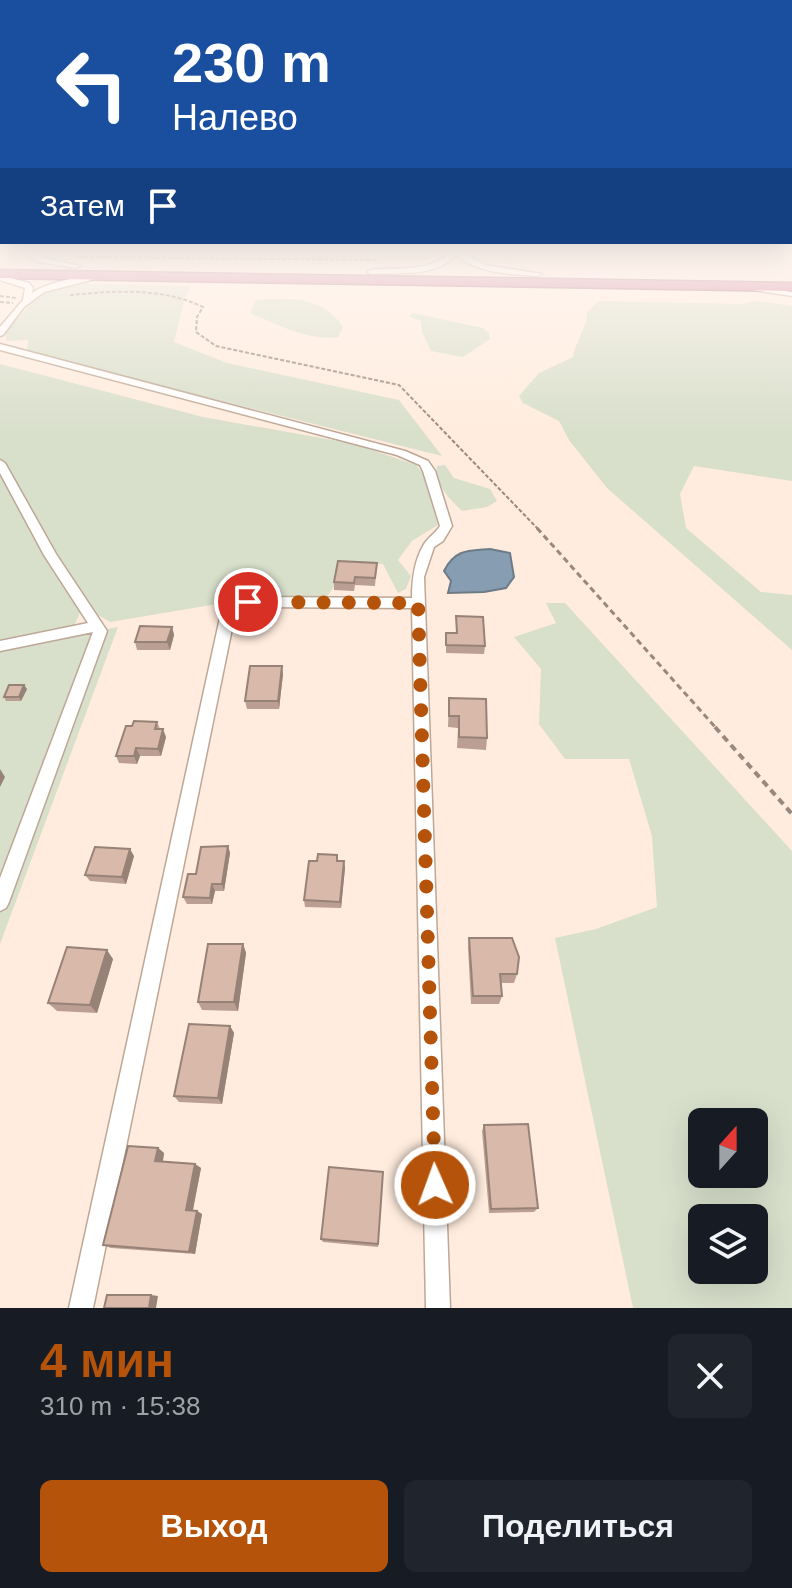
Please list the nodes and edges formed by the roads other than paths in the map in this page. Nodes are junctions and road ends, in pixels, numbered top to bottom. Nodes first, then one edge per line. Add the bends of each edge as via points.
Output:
1 (18, 310) edge
2 (0, 333) edge
3 (0, 347) edge
4 (0, 463) edge
5 (418, 603) junction
6 (98, 626) junction
7 (0, 646) edge
8 (0, 902) edge
9 (81, 1308) edge
10 (438, 1308) edge

1 - 2 street
3 - 5 street via 424,463 446,526 429,545 421,565
4 - 6 street via 50,555
5 - 9 street via 248,602 228,613
5 - 10 street
6 - 7 street
6 - 8 street via 96,646

